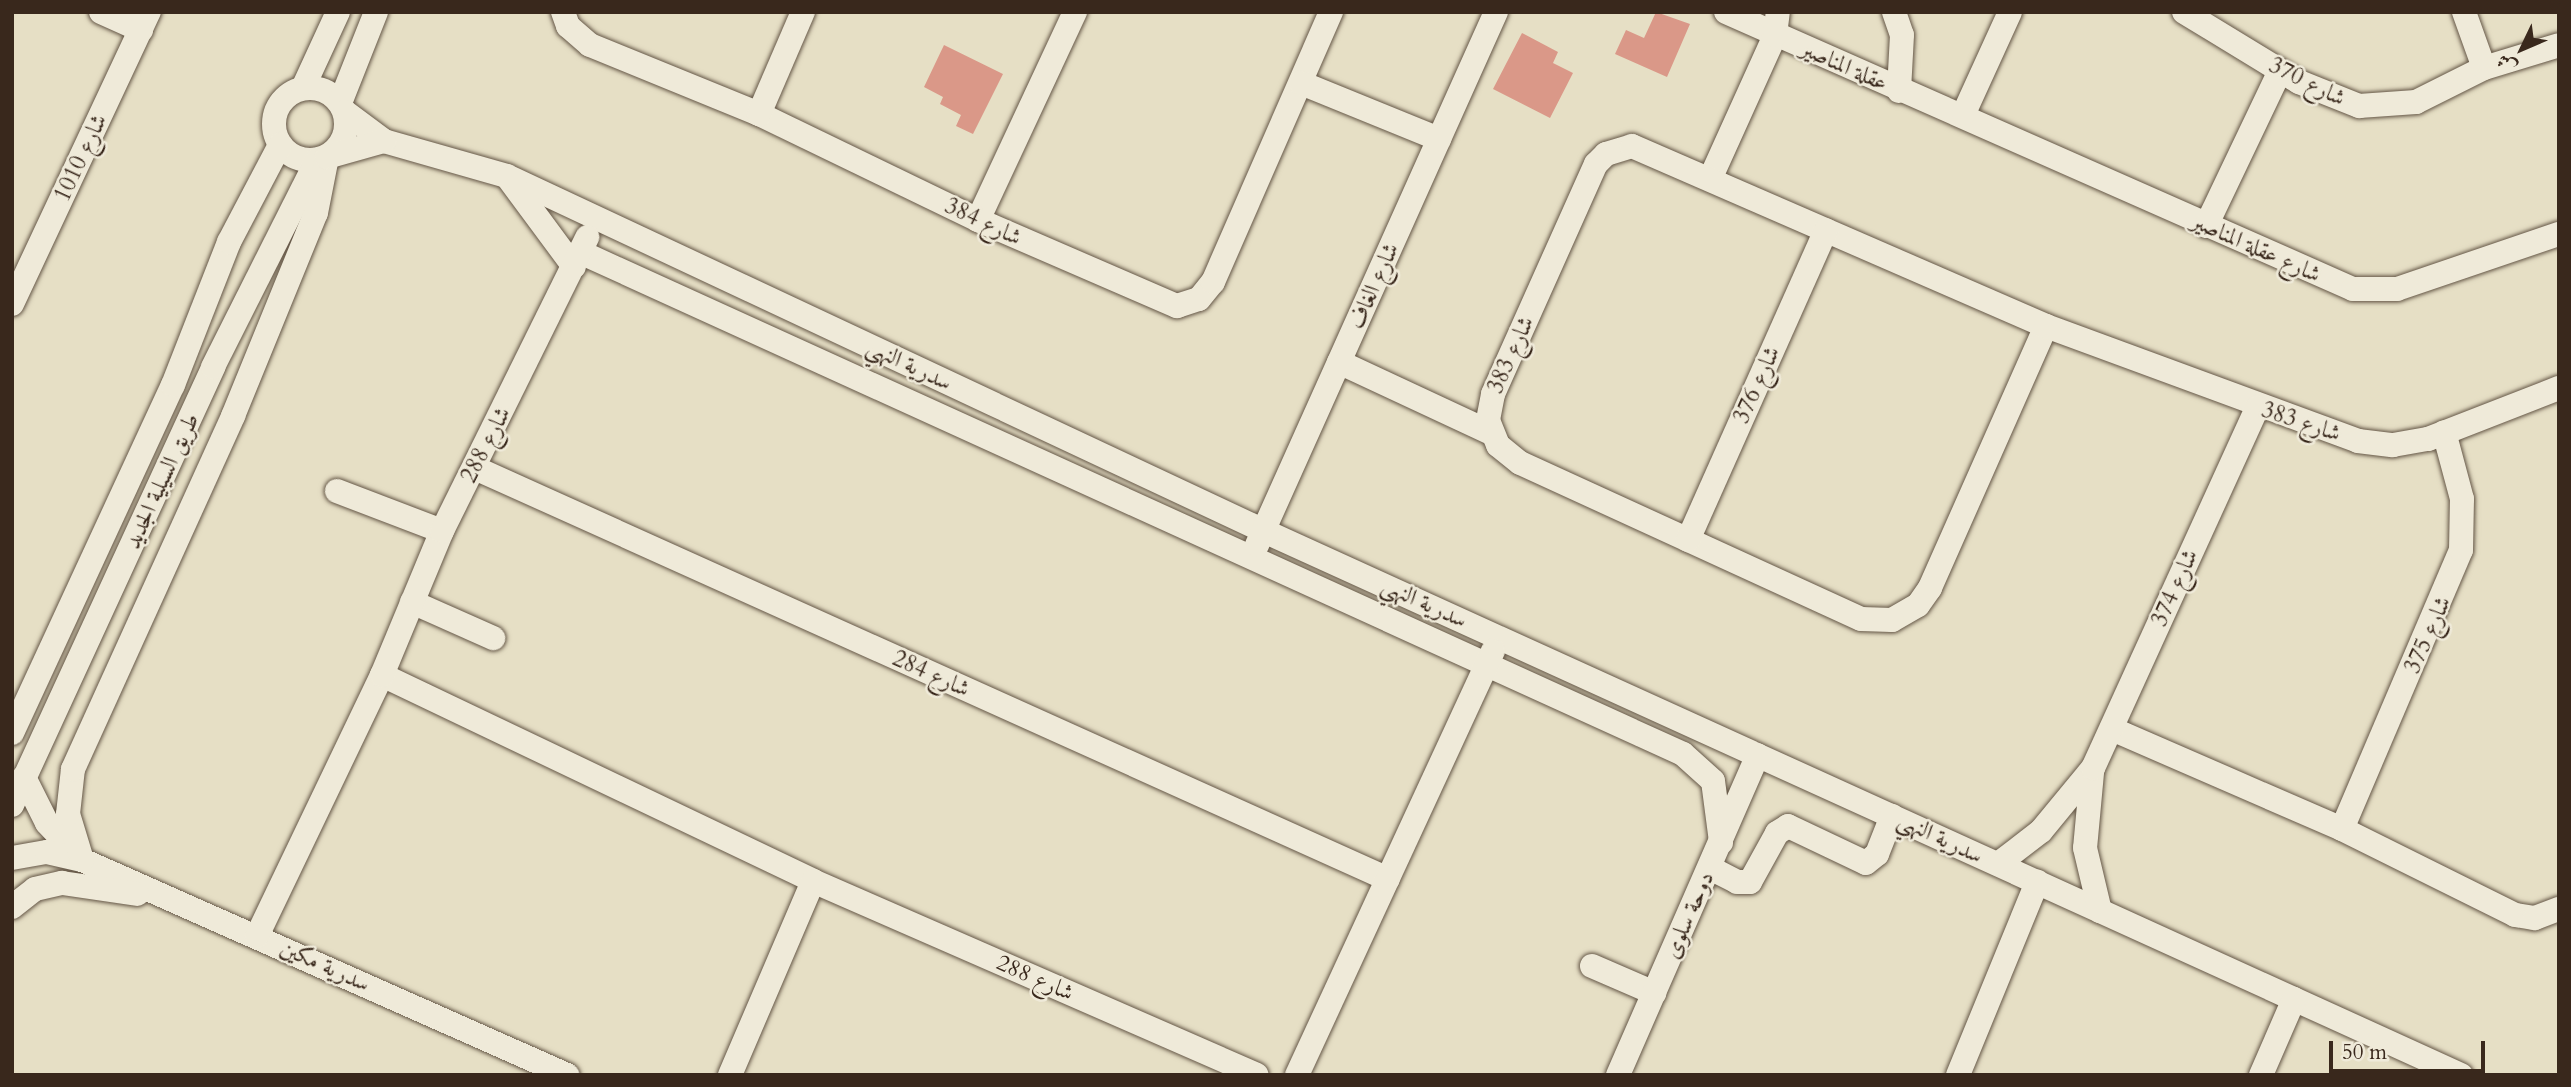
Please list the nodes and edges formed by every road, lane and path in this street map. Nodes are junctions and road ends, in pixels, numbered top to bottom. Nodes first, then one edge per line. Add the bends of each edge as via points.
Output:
1 (102, 12) edge
2 (338, 12) edge
3 (376, 12) edge
4 (564, 12) edge
5 (803, 12) edge
6 (1075, 12) edge
7 (1331, 12) edge
8 (1496, 12) edge
9 (1726, 12) edge
10 (1894, 12) edge
11 (2010, 12) edge
12 (2184, 12) edge
13 (2464, 12) edge
14 (145, 21) edge
15 (1776, 24) edge
16 (2559, 45) edge
17 (2484, 68) junction
18 (2280, 71) junction
19 (1301, 83) junction
20 (303, 88) junction
21 (1899, 91) junction
22 (342, 108) junction
23 (1964, 113) junction
24 (759, 114) junction
25 (1440, 139) junction
26 (384, 141) junction
27 (280, 145) junction
28 (322, 158) junction
29 (507, 176) junction
30 (1711, 177) junction
31 (596, 218) junction
32 (978, 220) junction
33 (2206, 226) junction
34 (1826, 230) junction
35 (2559, 234) edge
36 (577, 260) junction
37 (12, 303) edge
38 (2046, 326) junction
39 (1339, 362) junction
40 (213, 367) junction
41 (2559, 388) edge
42 (2257, 408) junction
43 (233, 416) junction
44 (2444, 432) junction
45 (1491, 433) junction
46 (181, 440) junction
47 (475, 468) junction
48 (337, 491) dead end
49 (442, 531) junction
50 (1264, 531) junction
51 (1688, 540) junction
52 (1250, 560) junction
53 (412, 602) junction
54 (493, 638) dead end
55 (1500, 638) junction
56 (1487, 666) junction
57 (382, 675) junction
58 (2112, 729) junction
59 (12, 733) edge
60 (1758, 755) junction
61 (2093, 768) junction
62 (24, 778) junction
63 (12, 805) edge
64 (1892, 816) junction
65 (2342, 829) junction
66 (1721, 842) junction
67 (12, 859) edge
68 (82, 860) junction
69 (1998, 864) junction
70 (1710, 868) junction
71 (1388, 879) junction
72 (813, 881) junction
73 (2037, 883) junction
74 (172, 900) junction
75 (12, 907) edge
76 (2559, 909) edge
77 (2100, 911) junction
78 (257, 936) junction
79 (1592, 966) dead end
80 (1654, 993) junction
81 (2294, 999) junction
82 (567, 1075) edge
83 (730, 1075) edge
84 (1256, 1075) edge
85 (1297, 1075) edge
86 (1618, 1075) edge
87 (1958, 1075) edge
88 (2262, 1075) edge
89 (2460, 1075) edge

1 - 14 street
2 - 20 street
3 - 22 street, طريق السيلية الجديد
4 - 24 street, شارع 384 via 568,26 590,45
5 - 24 street
6 - 32 street
7 - 19 street, شارع 384
8 - 25 street, شارع الغاف
9 - 15 street, عقلة المناصير
10 - 21 street via 1902,35
11 - 23 street
12 - 18 street, شارع 370
13 - 17 street
14 - 37 street, شارع 1010
15 - 21 street, عقلة المناصير
15 - 30 street
16 - 17 street, شارع 370
17 - 18 street, شارع 370 via 2416,102 2385,108 2333,99
18 - 33 street
19 - 25 street
19 - 32 street, شارع 384 via 1213,282 1188,304 1155,301
20 - 22 street via 324,90
20 - 27 street via 285,97 275,115
21 - 23 street, عقلة المناصير
22 - 26 street, سدرية النهي
22 - 28 street, طريق السيلية الجديد via 346,133
23 - 33 street, شارع عقلة المناصير
24 - 32 street, شارع 384
25 - 39 street, شارع الغاف
26 - 28 street
26 - 29 street, سدرية النهي
27 - 28 street via 296,158
27 - 59 street, طريق السيلية الجديد via 229,242 173,385
28 - 40 street, طريق السيلية الجديد
28 - 43 street via 316,213
29 - 31 street, سدرية النهي
29 - 36 street
30 - 34 street, شارع 383
30 - 45 street, شارع 383 via 1632,146 1606,154 1596,164 1493,394
31 - 36 street, شارع 288
31 - 50 street, سدرية النهي
33 - 35 street, شارع عقلة المناصير via 2343,286 2373,293
34 - 38 street, شارع 383
34 - 51 street, شارع 376
36 - 47 street, شارع 288
36 - 52 street
38 - 42 street, شارع 383
38 - 51 street via 1930,588 1911,612 1882,622 1861,619
39 - 45 street
39 - 50 street, شارع الغاف
40 - 43 street
40 - 46 street, طريق السيلية الجديد
41 - 44 street, شارع 383
42 - 44 street, شارع 383 via 2375,444 2411,443
42 - 58 street, شارع 374
43 - 46 street via 205,424
43 - 68 street via 73,769 68,814
44 - 65 street, شارع 375 via 2462,499 2461,550
45 - 51 street via 1520,463
46 - 62 street, طريق السيلية الجديد
47 - 49 street, شارع 288
47 - 71 street, شارع 284
48 - 49 street
49 - 53 street, شارع 288
50 - 52 street, شارع الغاف
50 - 55 street, سدرية النهي
52 - 56 street
53 - 54 street
53 - 57 street, شارع 288
55 - 56 street
55 - 60 street, سدرية النهي
56 - 66 street via 1695,761 1717,794
56 - 71 street
57 - 72 street, شارع 288
57 - 78 street, شارع 288
58 - 61 street, شارع 374
58 - 65 street
60 - 64 street, سدرية النهي
60 - 66 street, دوحة سلوى
61 - 69 street, شارع 374 via 2041,831
61 - 77 street, شارع 374 via 2085,848
62 - 63 street, طريق السيلية الجديد
62 - 68 street, سدرية مكين via 47,823
64 - 69 street, سدرية النهي
64 - 70 street via 1877,854 1866,863 1788,826 1777,833 1750,882 1738,882
65 - 76 street via 2515,915 2535,918
66 - 70 street, دوحة سلوى
67 - 68 street, سدرية مكين via 47,852
68 - 74 street, سدرية مكين
69 - 73 street, سدرية النهي
70 - 80 street, دوحة سلوى
71 - 85 street
72 - 83 street
72 - 84 street, شارع 288
73 - 77 street, سدرية النهي
73 - 87 street
74 - 75 street via 62,883 34,890
74 - 78 street, سدرية مكين
77 - 81 street, سدرية النهي
78 - 82 street, سدرية مكين
79 - 80 street
80 - 86 street, دوحة سلوى
81 - 88 street
81 - 89 street, سدرية النهي

